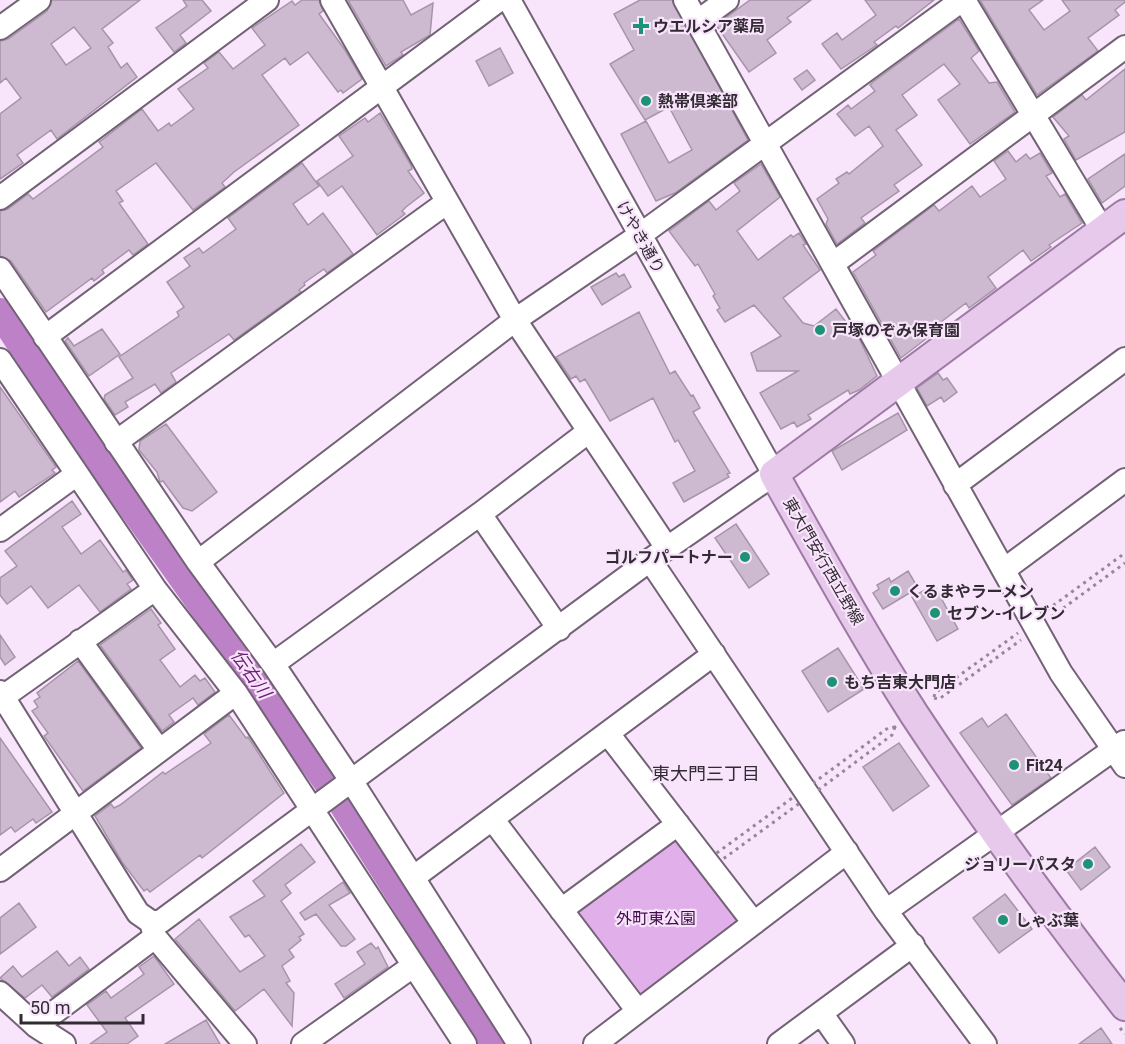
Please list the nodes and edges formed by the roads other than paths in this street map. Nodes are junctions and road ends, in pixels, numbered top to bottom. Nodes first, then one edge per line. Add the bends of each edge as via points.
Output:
1 (39, 0) edge
2 (267, 0) edge
3 (332, 0) edge
4 (499, 0) edge
5 (509, 0) edge
6 (685, 0) edge
7 (727, 0) edge
8 (963, 0) edge
9 (697, 22) junction
10 (0, 28) edge
11 (1125, 46) edge
12 (382, 86) junction
13 (1034, 115) junction
14 (766, 144) junction
15 (0, 198) edge
16 (446, 203) junction
17 (1114, 222) edge
18 (640, 235) junction
19 (834, 263) junction
20 (0, 269) edge
21 (514, 320) junction
22 (45, 337) junction
23 (1125, 358) edge
24 (1, 363) edge
25 (898, 383) junction
26 (588, 432) junction
27 (116, 442) junction
28 (77, 474) junction
29 (774, 474) junction
30 (1125, 480) edge
31 (955, 485) junction
32 (480, 514) junction
33 (0, 530) edge
34 (658, 554) junction
35 (198, 562) junction
36 (1005, 569) junction
37 (155, 589) junction
38 (559, 629) junction
39 (80, 641) junction
40 (714, 654) junction
41 (273, 664) junction
42 (236, 693) junction
43 (1, 696) edge
44 (609, 735) junction
45 (159, 750) junction
46 (1121, 752) edge
47 (349, 784) junction
48 (318, 806) junction
49 (76, 815) junction
50 (493, 820) junction
51 (678, 824) junction
52 (996, 834) junction
53 (847, 852) junction
54 (0, 870) edge
55 (414, 877) junction
56 (561, 910) junction
57 (886, 911) junction
58 (754, 923) junction
59 (153, 930) junction
60 (913, 945) junction
61 (413, 966) junction
62 (0, 993) edge
63 (1125, 1006) edge
64 (638, 1011) junction
65 (821, 1013) junction
66 (36, 1026) junction
67 (64, 1044) edge
68 (245, 1044) edge
69 (303, 1044) edge
70 (465, 1044) edge
71 (519, 1044) edge
72 (595, 1044) edge
73 (778, 1044) edge
74 (843, 1044) edge
75 (985, 1044) edge

1 - 10 street
2 - 15 street
3 - 12 street
4 - 12 street
5 - 18 street, けやき通り
6 - 9 street
7 - 9 street
8 - 13 street
8 - 14 street
9 - 14 street
11 - 13 street
12 - 16 street
12 - 22 street
13 - 17 street
13 - 19 street
14 - 18 street
14 - 19 street
16 - 21 street
16 - 27 street
17 - 25 main road
18 - 21 street
18 - 29 street, けやき通り
19 - 25 street
20 - 22 street
21 - 26 street
21 - 35 street
22 - 27 street
23 - 31 street
24 - 28 street
25 - 29 main road
25 - 31 street
26 - 32 street
26 - 34 street
27 - 35 street
28 - 33 street
28 - 37 street
29 - 34 street
29 - 52 main road, 東大門安行西立野線 via 914,713
30 - 36 street
31 - 36 street
32 - 38 street
32 - 41 street
34 - 38 street
34 - 40 street
35 - 41 street
36 - 46 street via 1062,673
37 - 39 street
37 - 42 street
38 - 47 street
39 - 43 street
39 - 45 street
40 - 44 street
40 - 53 street
41 - 47 street
42 - 45 street
42 - 48 street
43 - 49 street
44 - 50 street
44 - 51 street
45 - 49 street
46 - 52 street
47 - 48 street
47 - 55 street
48 - 59 street
48 - 61 street
49 - 54 street
49 - 59 street via 138,913
50 - 55 street
50 - 56 street
51 - 56 street
51 - 58 street
52 - 57 street
52 - 63 main road, 東大門安行西立野線
53 - 57 street
53 - 58 street
55 - 71 street
56 - 64 street
57 - 60 street
58 - 64 street
59 - 66 street
59 - 68 street
60 - 65 street
60 - 75 street
61 - 69 street
61 - 70 street
62 - 66 street
64 - 72 street
65 - 73 street
65 - 74 street
66 - 67 street

